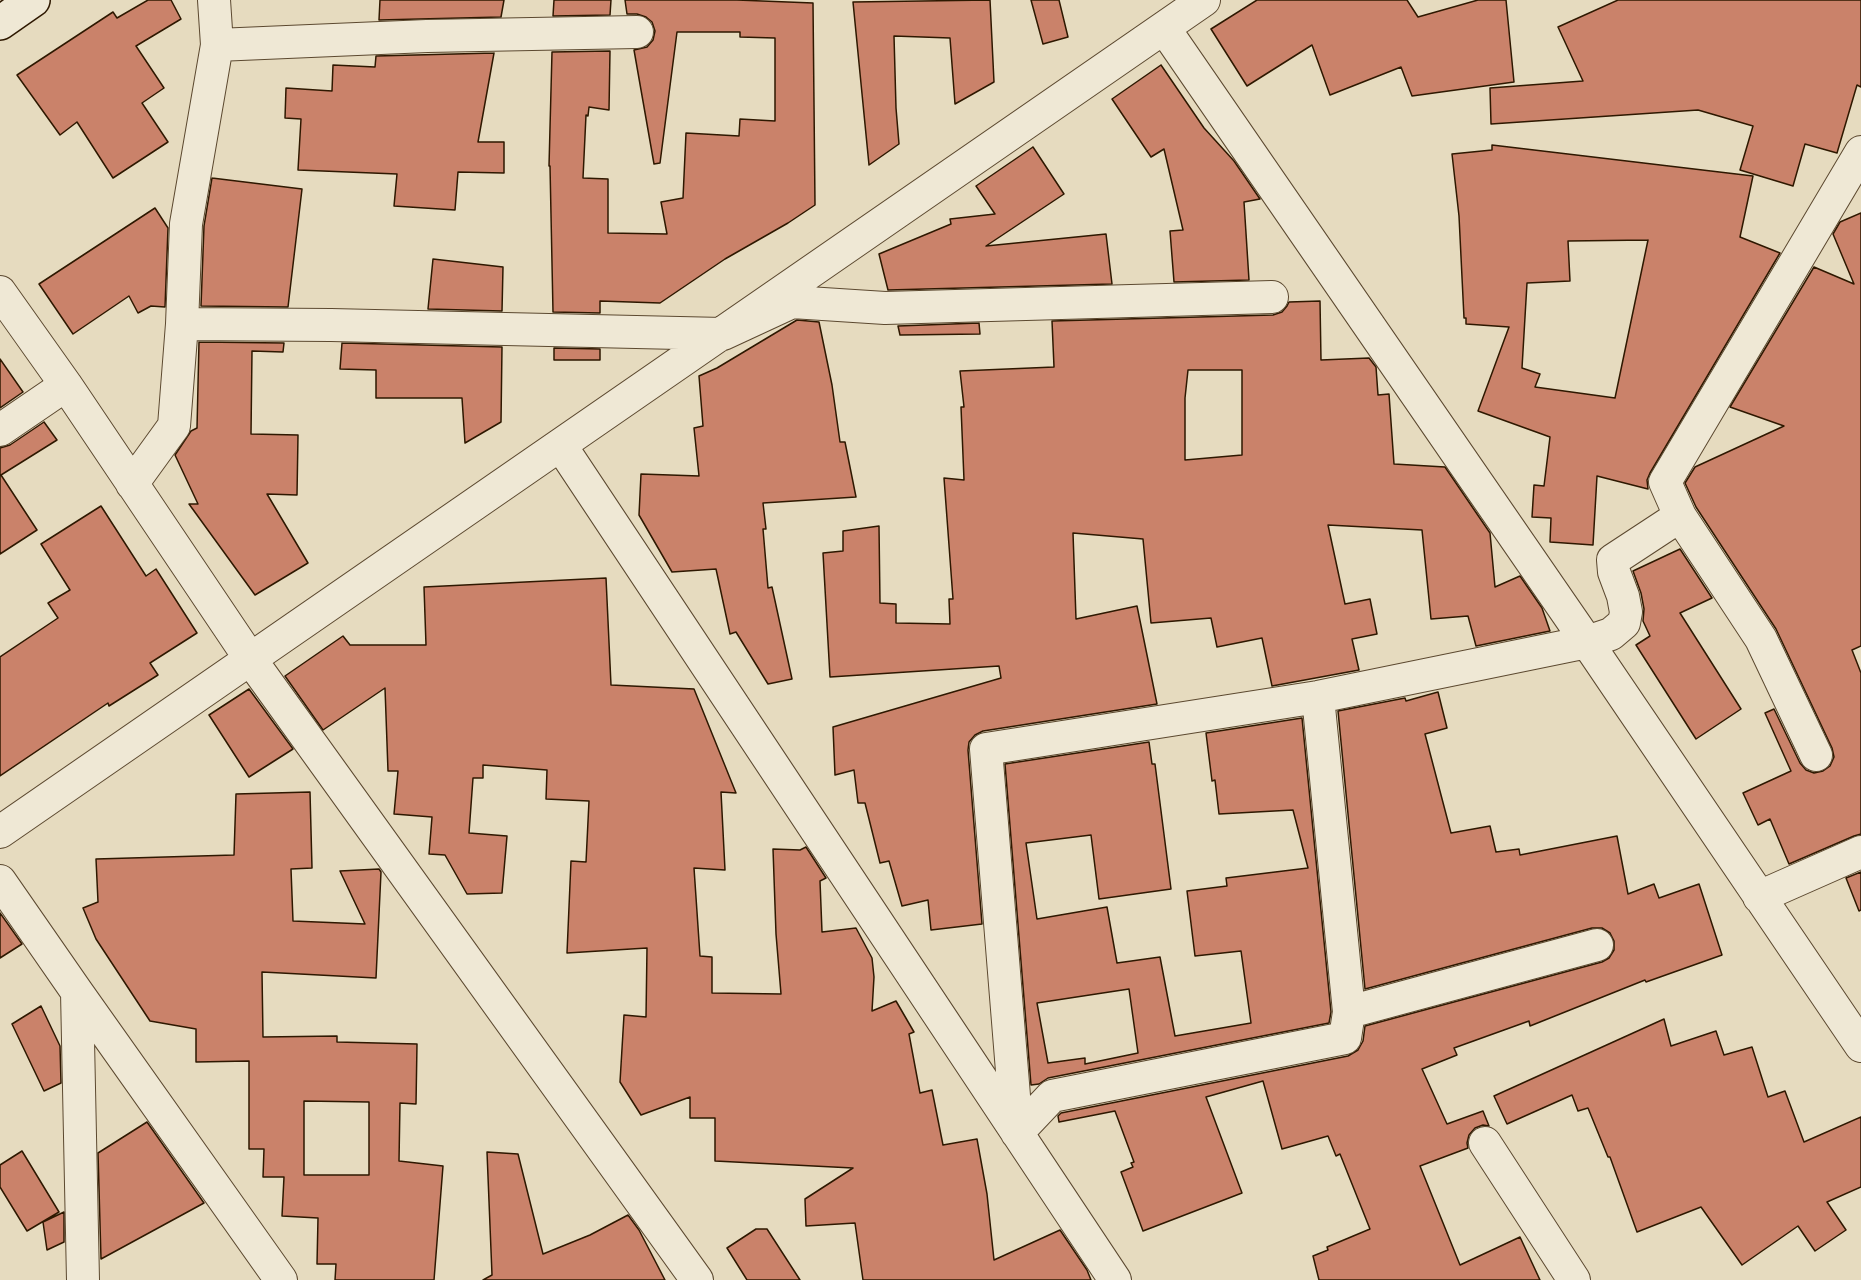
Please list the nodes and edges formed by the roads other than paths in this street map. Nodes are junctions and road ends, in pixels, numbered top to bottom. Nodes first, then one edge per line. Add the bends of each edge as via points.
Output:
1 (33, 0) edge
2 (214, 0) edge
3 (1204, 0) edge
4 (0, 23) edge
5 (1164, 28) junction
6 (637, 33) dead end
7 (217, 45) junction
8 (1861, 152) edge
9 (0, 292) edge
10 (1272, 297) dead end
11 (182, 324) junction
12 (723, 334) junction
13 (66, 385) junction
14 (0, 430) edge
15 (561, 446) junction
16 (132, 483) junction
17 (1680, 516) junction
18 (1587, 642) junction
19 (251, 660) junction
20 (1318, 697) junction
21 (1816, 755) dead end
22 (0, 832) edge
23 (1861, 852) edge
24 (0, 881) edge
25 (1759, 897) junction
26 (1597, 945) dead end
27 (77, 992) junction
28 (1349, 1012) junction
29 (1861, 1046) edge
30 (1017, 1133) junction
31 (1485, 1143) dead end
32 (83, 1280) edge
33 (281, 1280) edge
34 (697, 1280) edge
35 (1115, 1280) edge
36 (1574, 1280) edge

1 - 4 main road
2 - 7 street
3 - 5 street
5 - 12 street
5 - 18 street
6 - 7 street
7 - 11 street via 186,224
8 - 17 street via 1665,482
9 - 13 street
10 - 12 street via 885,308 792,302
11 - 12 street
11 - 16 street via 174,426
12 - 15 street
13 - 14 street
13 - 16 street
15 - 19 street
15 - 30 street
16 - 19 street
17 - 18 street via 1613,560 1626,612 1624,623 1611,634
17 - 21 street via 1761,639
18 - 20 street
18 - 25 street
19 - 22 street
19 - 34 street
20 - 28 street
20 - 30 street via 986,749
23 - 25 street
24 - 27 street
25 - 29 street
26 - 28 street
27 - 32 street
27 - 33 street
28 - 30 street via 1345,1038 1052,1096
30 - 35 street
31 - 36 street

